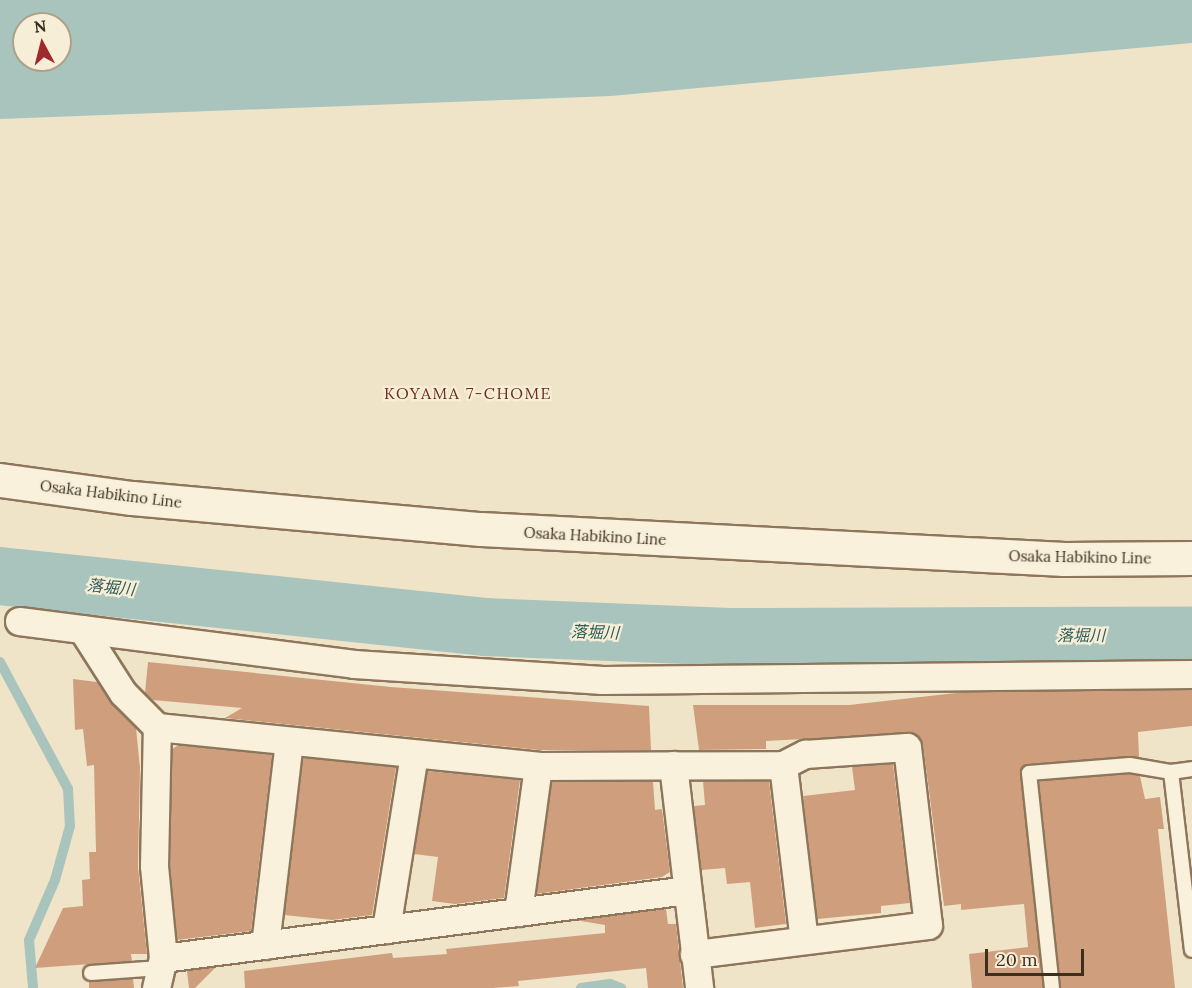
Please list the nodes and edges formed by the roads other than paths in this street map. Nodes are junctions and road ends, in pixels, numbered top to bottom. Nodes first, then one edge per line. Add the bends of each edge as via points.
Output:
1 (0, 480) edge
2 (1192, 558) edge
3 (19, 621) dead end
4 (82, 629) junction
5 (1192, 674) edge
6 (157, 727) junction
7 (289, 741) junction
8 (414, 754) junction
9 (673, 765) junction
10 (783, 765) junction
11 (538, 766) junction
12 (1192, 769) edge
13 (1171, 772) junction
14 (687, 890) junction
15 (518, 912) junction
16 (386, 929) junction
17 (1191, 932) edge
18 (804, 940) junction
19 (265, 945) junction
20 (1192, 950) edge
21 (694, 954) junction
22 (160, 972) edge
23 (91, 973) dead end
24 (699, 988) edge
25 (1052, 988) edge

1 - 2 main road, Osaka Habikino Line via 132,498 481,529 1064,559
3 - 4 street
4 - 5 street via 354,664 602,680
4 - 6 street via 123,693
6 - 7 street
6 - 22 street via 154,866
7 - 8 street
7 - 19 street
8 - 11 street
8 - 16 street
9 - 10 street
9 - 11 street
9 - 14 street
10 - 18 street
10 - 18 street via 805,754 907,747 928,925
11 - 15 street
12 - 13 lane
13 - 17 lane
13 - 25 lane via 1130,765 1029,773
14 - 15 street
14 - 21 street
15 - 16 street
16 - 19 street
17 - 20 lane
18 - 21 street
19 - 22 street
21 - 24 street
22 - 23 lane

